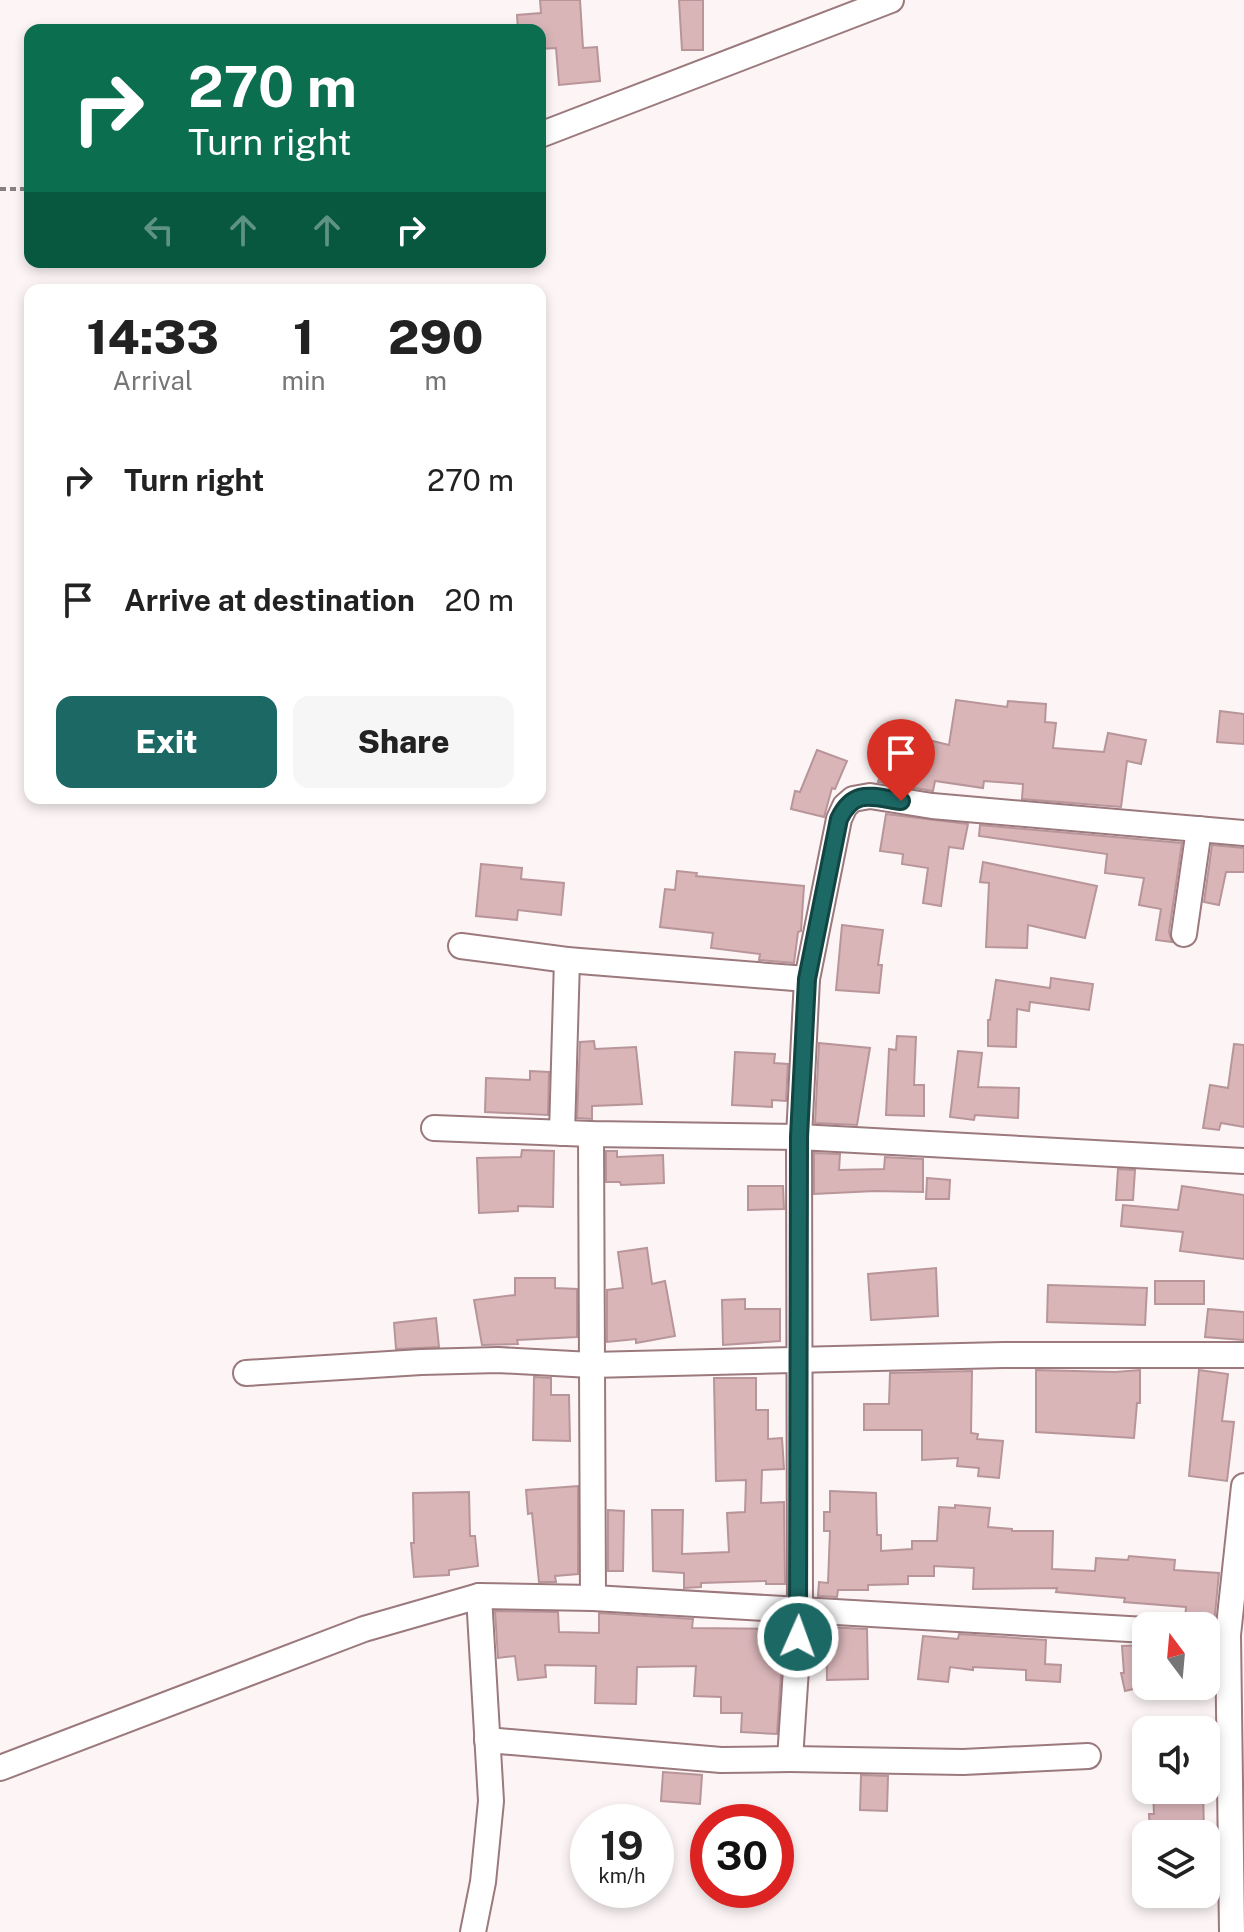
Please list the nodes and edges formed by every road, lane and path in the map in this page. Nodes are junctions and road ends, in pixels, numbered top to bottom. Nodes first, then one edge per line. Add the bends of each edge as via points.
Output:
1 (884, 1) edge
2 (546, 133) edge
3 (0, 189) edge
4 (24, 189) edge
5 (1199, 829) junction
6 (1244, 833) edge
7 (1184, 934) dead end
8 (461, 946) dead end
9 (567, 960) junction
10 (807, 979) junction
11 (434, 1128) dead end
12 (562, 1133) junction
13 (591, 1134) junction
14 (799, 1137) junction
15 (1244, 1161) edge
16 (1244, 1355) edge
17 (798, 1359) junction
18 (591, 1365) junction
19 (246, 1373) dead end
20 (1244, 1486) edge
21 (479, 1596) junction
22 (593, 1598) junction
23 (800, 1609) junction
24 (1132, 1629) edge
25 (1226, 1635) edge
26 (487, 1740) junction
27 (1088, 1756) dead end
28 (790, 1759) junction
29 (0, 1768) edge
30 (1238, 1898) edge
31 (473, 1932) edge
32 (1232, 1932) edge

1 - 2 street
3 - 4 path
5 - 6 street
5 - 7 street
5 - 10 street via 870,796 853,799 839,819
8 - 9 street
9 - 10 street
9 - 12 street
10 - 14 street
11 - 12 street
12 - 13 street
13 - 14 street
13 - 18 street
14 - 15 street
14 - 17 street
16 - 17 street
17 - 18 street
17 - 23 street
18 - 19 street via 452,1361
18 - 22 street
20 - 25 street
21 - 22 street
21 - 26 street
21 - 29 street via 364,1629
22 - 23 street
23 - 24 street
23 - 28 street
25 - 30 street
26 - 28 street via 721,1760
26 - 31 street via 491,1801
27 - 28 street via 963,1762
30 - 32 street

